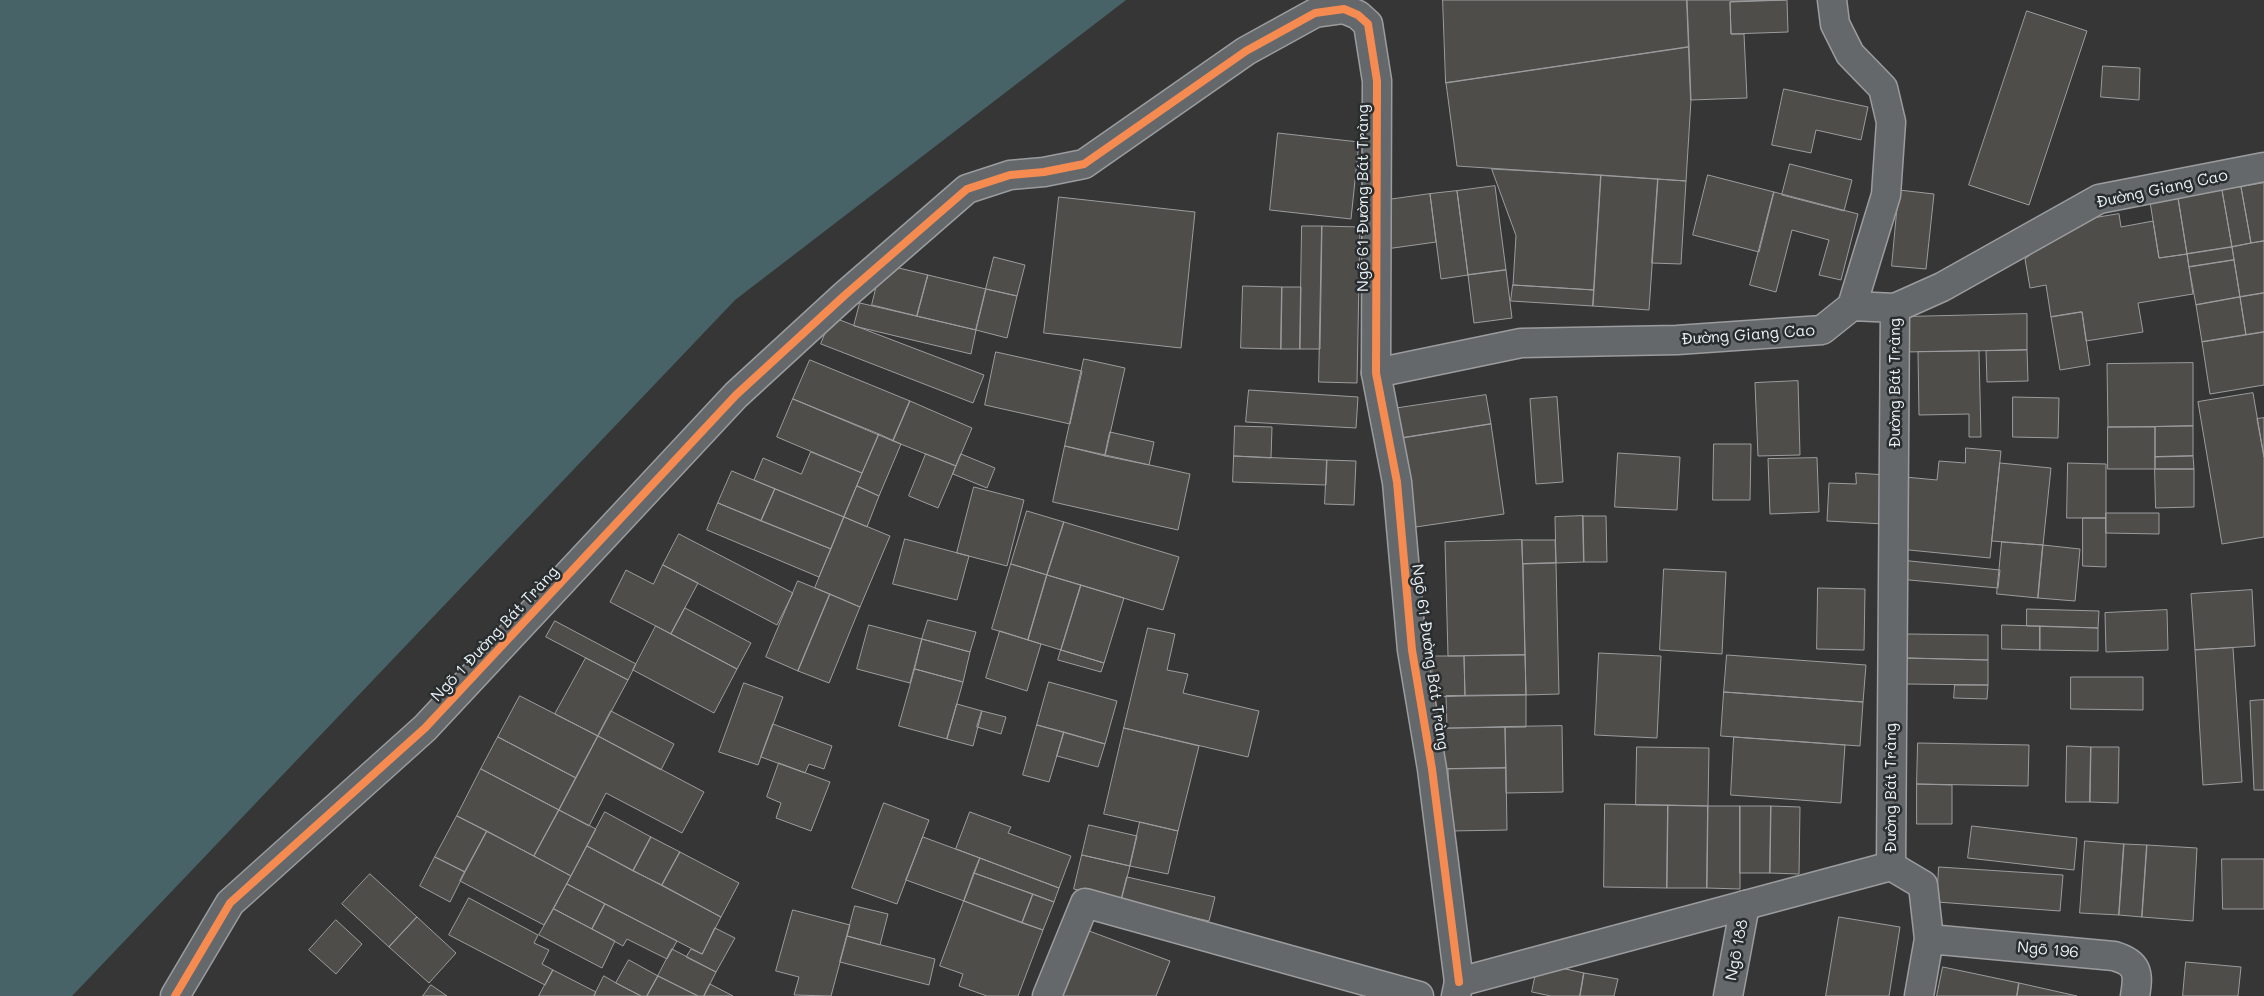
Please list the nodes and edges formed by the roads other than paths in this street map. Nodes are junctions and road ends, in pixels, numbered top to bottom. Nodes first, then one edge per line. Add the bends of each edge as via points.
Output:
1 (1832, 0) edge
2 (2264, 167) edge
3 (845, 295) joint
4 (1852, 306) junction
5 (1896, 308) junction
6 (1376, 372) junction
7 (1891, 866) junction
8 (1745, 905) junction
9 (1929, 939) junction
10 (1457, 989) edge
11 (175, 996) edge
12 (1047, 996) edge
13 (1419, 996) edge
14 (1728, 996) edge
15 (1919, 996) edge
16 (2135, 996) edge

1 - 4 street via 1835,24 1850,54 1883,88 1891,122 1886,195
2 - 5 street, Đường Giang Cao via 2099,199 1942,288
3 - 6 street, Ngõ 61 Đường Bát Tràng via 967,189 1010,175 1084,164 1246,51 1315,13 1344,9 1368,24 1377,81
3 - 11 street, Ngõ 1 Đường Bát Tràng via 736,395 425,728 230,903
4 - 5 street, Đường Giang Cao
4 - 6 street, Đường Giang Cao via 1822,330 1677,340 1521,343
5 - 7 street, Đường Bát Tràng
6 - 10 street, Ngõ 61 Đường Bát Tràng via 1397,482 1412,650 1432,769
7 - 8 street, Đường Bát Tràng
7 - 9 street via 1923,885
8 - 10 street, Đường Bát Tràng
8 - 14 street, Ngõ 188
9 - 15 street
9 - 16 street, Ngõ 196 via 2120,958 2132,964 2136,972
12 - 13 street via 1086,903

